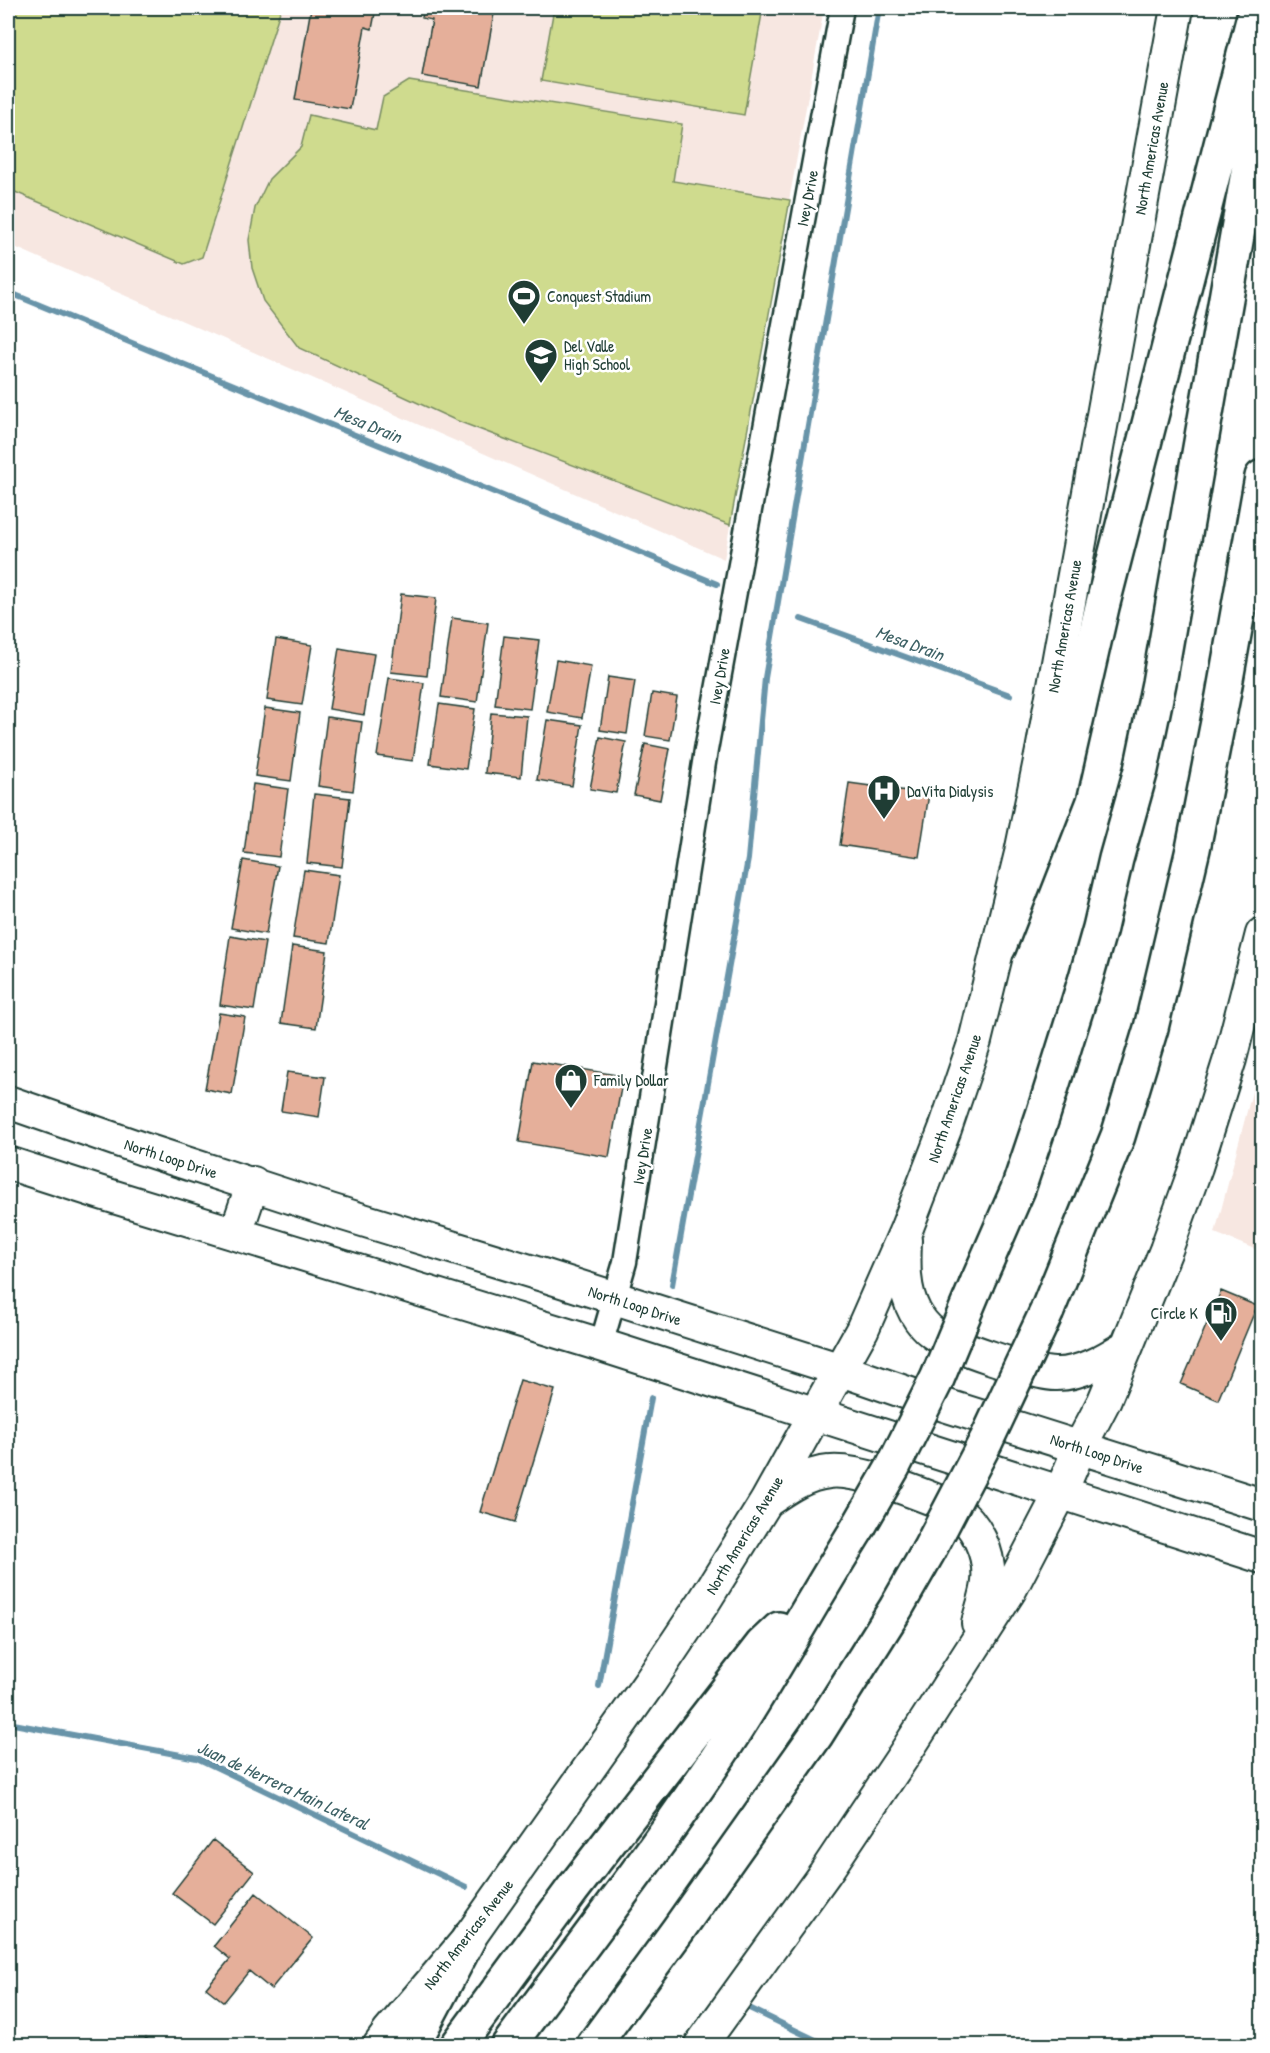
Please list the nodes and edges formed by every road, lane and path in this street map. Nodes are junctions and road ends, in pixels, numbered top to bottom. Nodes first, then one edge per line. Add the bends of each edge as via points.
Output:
1 (842, 8) edge
2 (1177, 8) edge
3 (1256, 8) edge
4 (1263, 92) edge
5 (1263, 477) edge
6 (1263, 934) edge
7 (999, 947) junction
8 (8, 1102) edge
9 (8, 1163) edge
10 (253, 1183) junction
11 (906, 1230) junction
12 (236, 1233) junction
13 (615, 1299) junction
14 (601, 1345) junction
15 (1127, 1347) junction
16 (841, 1370) junction
17 (814, 1414) junction
18 (1080, 1447) junction
19 (1060, 1494) junction
20 (766, 1502) junction
21 (1263, 1505) edge
22 (1263, 1557) edge
23 (818, 1590) junction
24 (972, 1648) junction
25 (469, 1938) junction
26 (379, 2046) edge
27 (412, 2046) edge
28 (457, 2046) edge
29 (508, 2046) edge
30 (593, 2046) edge
31 (700, 2046) edge

1 - 13 street, Ivey Drive via 706,750 625,1262
2 - 7 main road, North Americas Avenue via 1042,751
3 - 7 highway via 1102,606 1060,791
4 - 23 highway, bridge via 1161,672 1100,928 1018,1189 936,1379 893,1467
5 - 30 highway, bridge via 1197,825 1151,1028 1118,1136 1047,1311 991,1431 890,1617 816,1735
6 - 15 main road via 1196,1167
7 - 11 main road, North Americas Avenue via 975,1041
8 - 10 main road, North Loop Drive
9 - 12 main road
10 - 12 main road
10 - 13 main road, North Loop Drive
11 - 15 main road via 905,1276 910,1301 934,1334 1035,1372 1056,1374 1076,1371
11 - 16 main road, North Americas Avenue
12 - 14 main road
13 - 14 street, Ivey Drive
13 - 16 main road, North Loop Drive
14 - 17 main road
15 - 18 main road
16 - 17 main road, North Americas Avenue
16 - 18 main road, North Loop Drive
17 - 19 main road
17 - 20 main road, North Americas Avenue
18 - 19 main road
18 - 21 main road, North Loop Drive
19 - 22 main road
19 - 24 main road via 1010,1590
20 - 24 main road via 798,1481 838,1471 953,1507 976,1532 988,1562 987,1591
20 - 25 main road, North Americas Avenue via 650,1682
23 - 28 highway via 762,1646 572,1890
23 - 29 highway via 737,1727 685,1805
24 - 31 main road via 825,1873
25 - 26 main road, North Americas Avenue
25 - 27 highway

